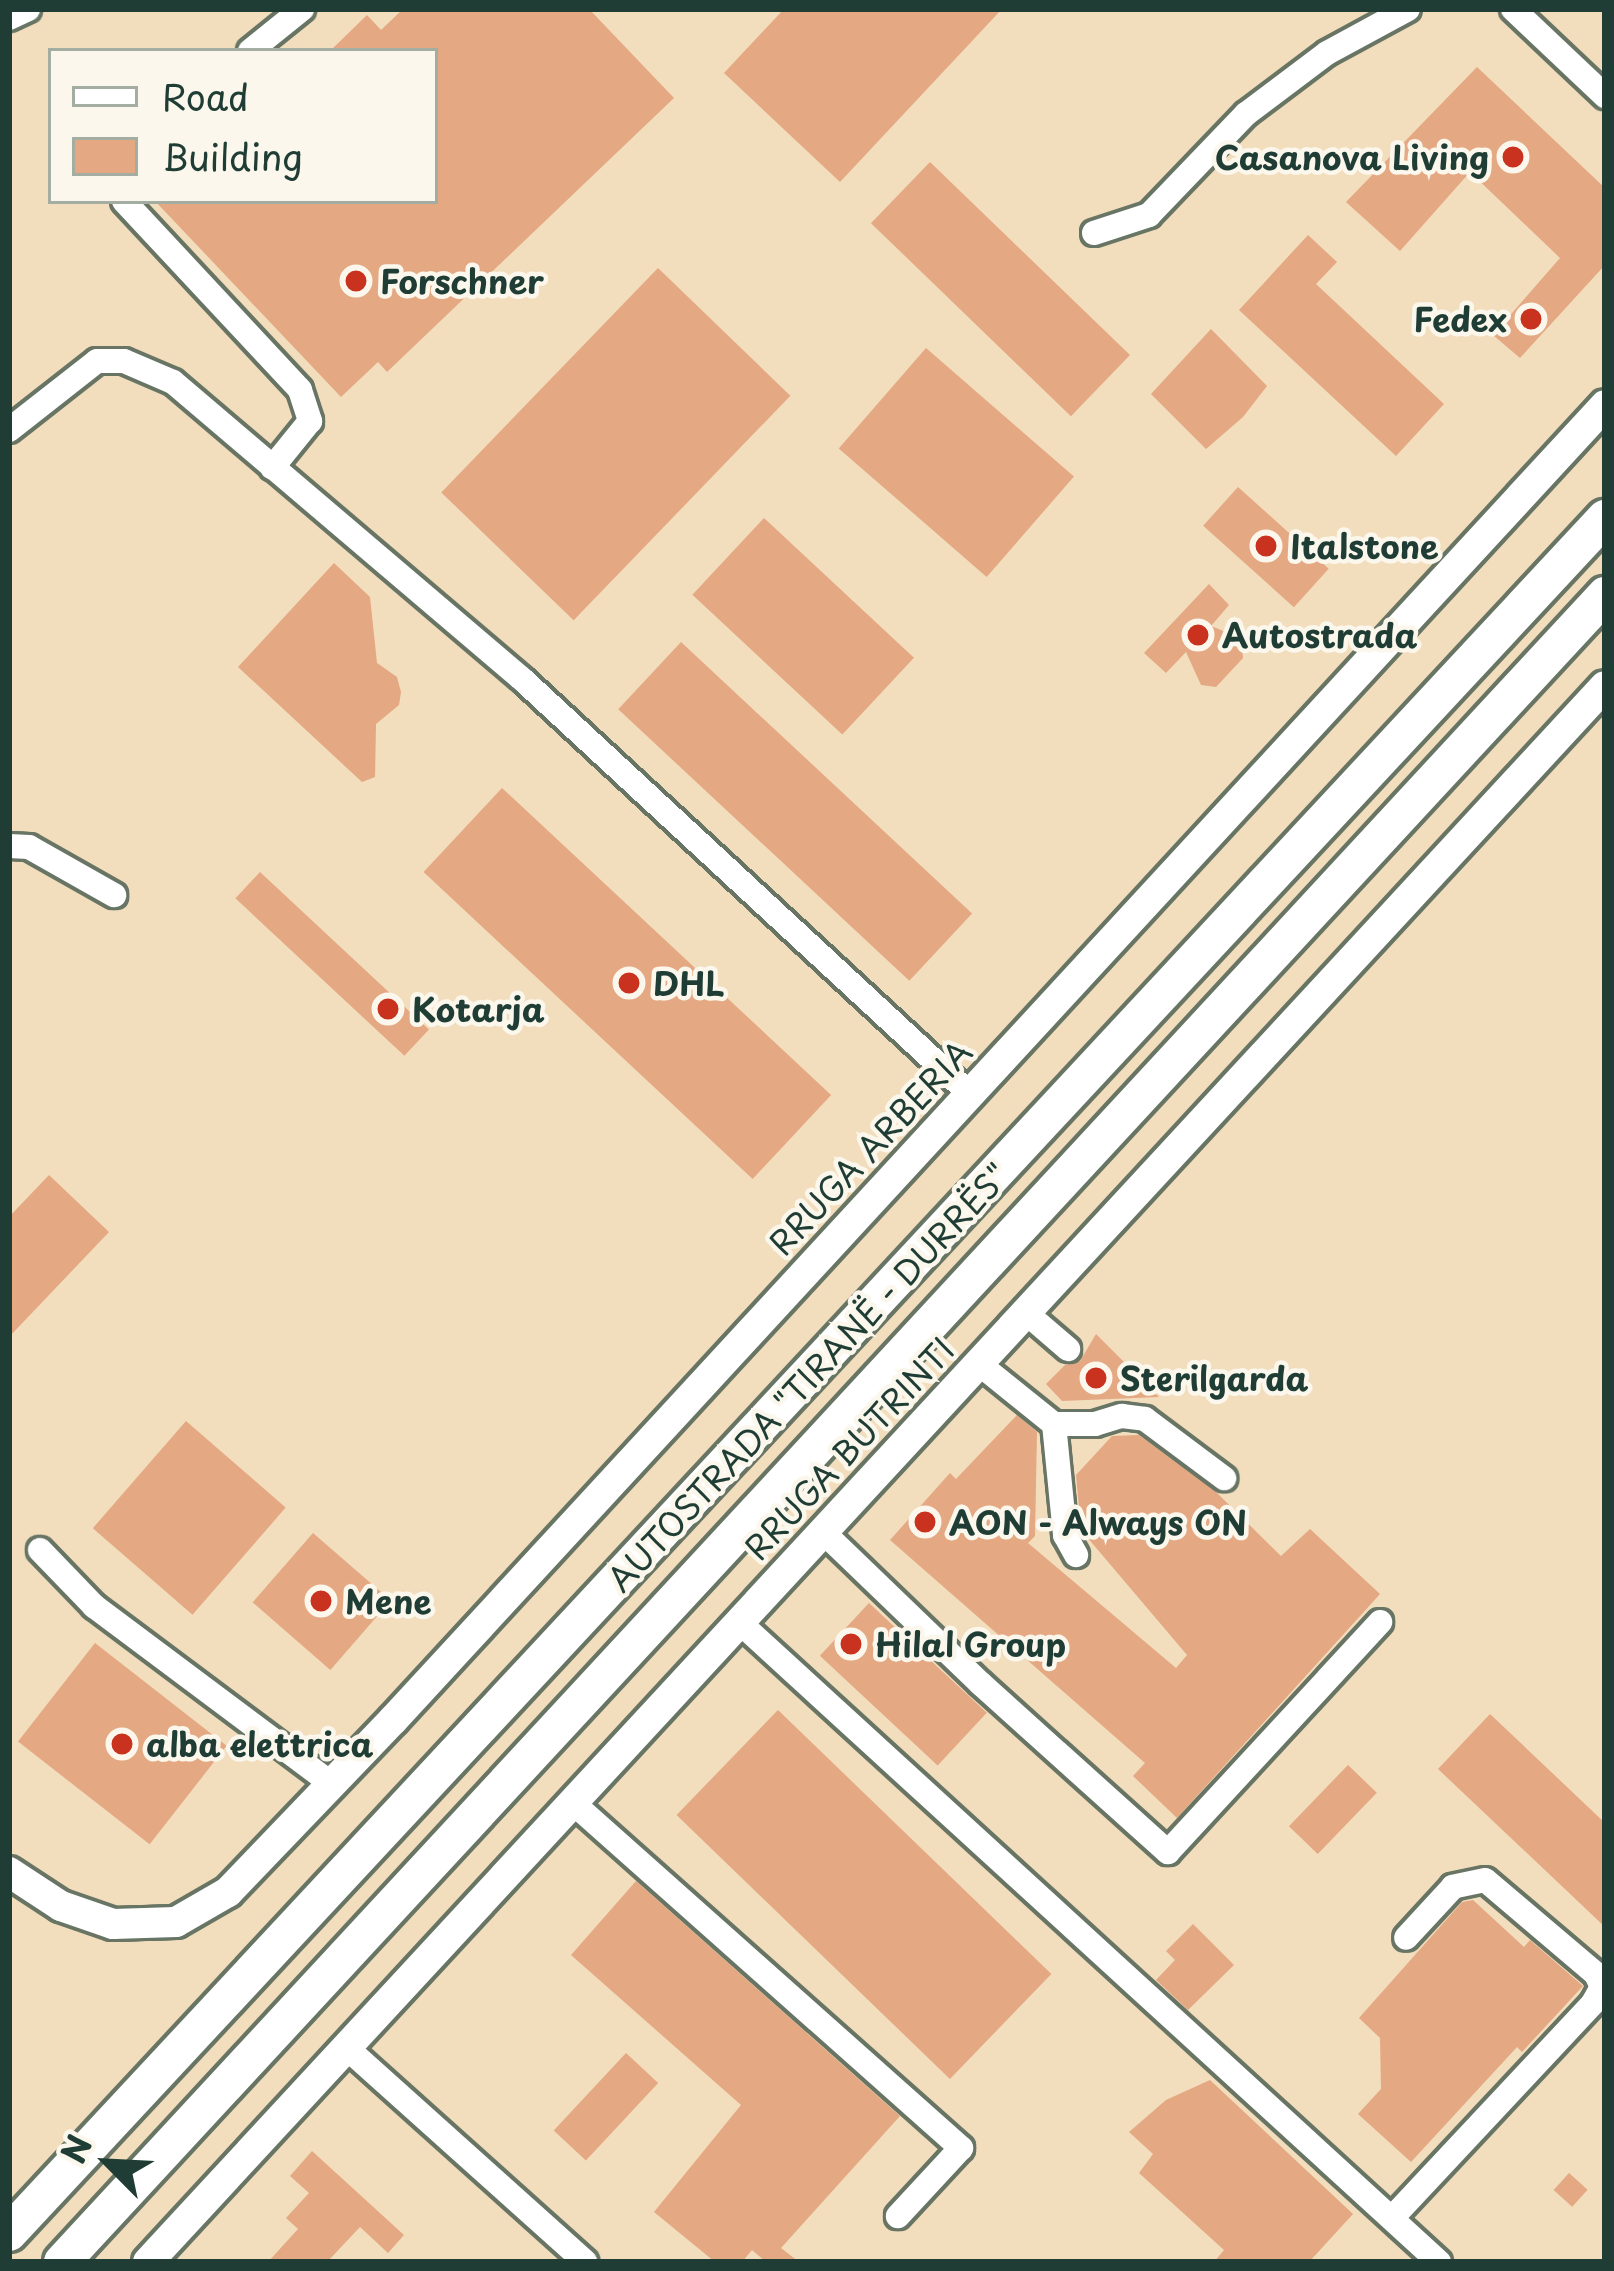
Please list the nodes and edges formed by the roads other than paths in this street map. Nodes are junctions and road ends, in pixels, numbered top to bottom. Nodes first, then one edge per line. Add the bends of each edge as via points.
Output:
1 (28, 9) edge
2 (302, 9) edge
3 (1408, 9) edge
4 (1513, 9) edge
5 (9, 18) edge
6 (254, 48) edge
7 (1605, 96) edge
8 (127, 204) edge
9 (1094, 232) dead end
10 (1605, 405) edge
11 (9, 430) edge
12 (272, 468) junction
13 (1605, 518) edge
14 (1605, 595) edge
15 (1605, 686) edge
16 (9, 846) edge
17 (114, 895) dead end
18 (969, 1093) junction
19 (1025, 1312) junction
20 (1068, 1349) dead end
21 (978, 1363) junction
22 (1054, 1424) junction
23 (1224, 1478) dead end
24 (821, 1532) junction
25 (40, 1550) dead end
26 (1076, 1555) dead end
27 (738, 1621) junction
28 (1380, 1622) dead end
29 (332, 1784) junction
30 (572, 1802) junction
31 (9, 1872) edge
32 (1406, 1938) dead end
33 (348, 2049) junction
34 (898, 2216) dead end
35 (1392, 2218) junction
36 (9, 2234) edge
37 (62, 2262) edge
38 (148, 2262) edge
39 (586, 2262) edge
40 (1439, 2262) edge

1 - 5 street
2 - 6 street
3 - 9 street via 1282,86 1149,215
4 - 7 street
8 - 12 street via 300,391 310,422
10 - 18 main road, RRUGA ARBERIA
11 - 12 street via 91,364 117,359 172,382
12 - 18 street via 522,679
13 - 36 highway, AUTOSTRADA "TIRANË - DURRËS"
14 - 37 highway, AUTOSTRADA "TIRANË - DURRËS"
15 - 19 main road, RRUGA BUTRINTI
16 - 17 street via 29,847
18 - 29 main road, RRUGA ARBERIA
19 - 20 street
19 - 21 main road, RRUGA BUTRINTI
21 - 22 street
21 - 24 main road, RRUGA BUTRINTI
22 - 23 street via 1145,1419
22 - 26 street via 1063,1520
24 - 27 main road, RRUGA BUTRINTI
24 - 28 street via 1168,1852
25 - 29 street via 94,1606
27 - 30 main road, RRUGA BUTRINTI
27 - 35 street
29 - 31 main road, RRUGA ARBERIA via 228,1892 176,1922 147,1927 85,1917
30 - 33 main road, RRUGA BUTRINTI via 484,1912
30 - 34 street via 962,2148
32 - 35 street via 1453,1887 1485,1880 1602,1987
33 - 38 main road, RRUGA BUTRINTI
33 - 39 street
35 - 40 street

